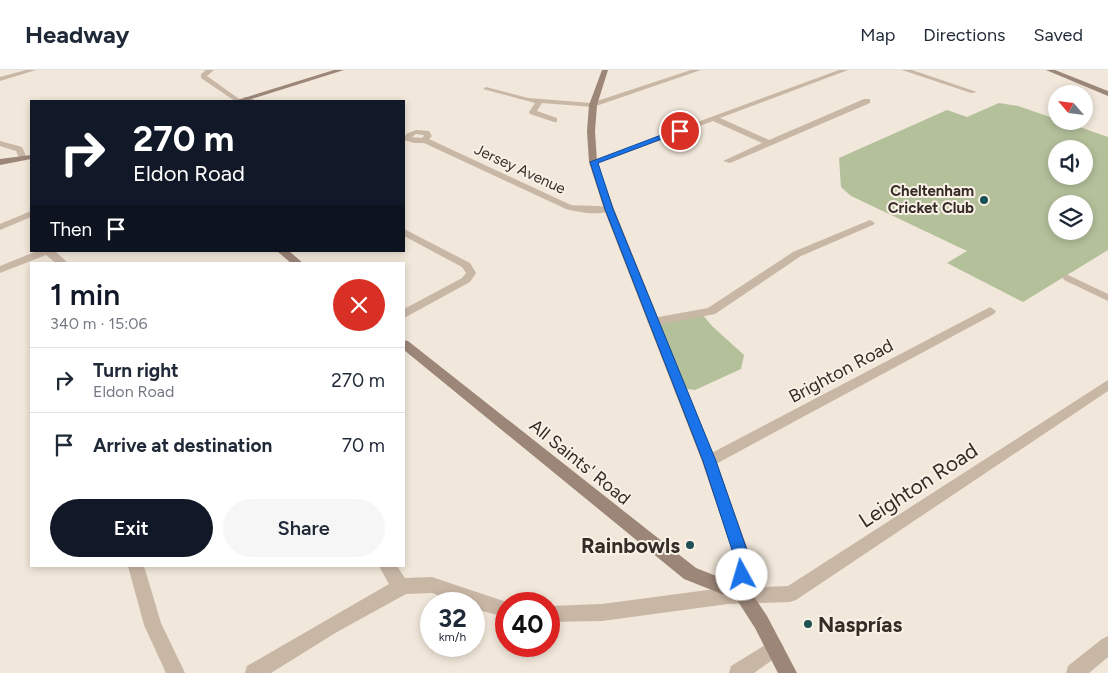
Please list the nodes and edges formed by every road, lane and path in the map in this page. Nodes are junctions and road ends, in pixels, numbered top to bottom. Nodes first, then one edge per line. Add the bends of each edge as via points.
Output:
1 (33, 70) edge
2 (212, 70) edge
3 (341, 70) edge
4 (605, 70) edge
5 (698, 70) edge
6 (845, 70) edge
7 (905, 70) edge
8 (1050, 70) edge
9 (0, 79) edge
10 (486, 89) dead end
11 (972, 92) dead end
12 (1108, 94) edge
13 (242, 100) edge
14 (247, 100) edge
15 (540, 101) junction
16 (867, 101) dead end
17 (594, 104) junction
18 (714, 118) junction
19 (554, 120) dead end
20 (424, 140) dead end
21 (0, 143) edge
22 (768, 143) junction
23 (27, 158) edge
24 (727, 161) dead end
25 (0, 162) edge
26 (594, 162) junction
27 (609, 209) junction
28 (30, 216) edge
29 (870, 223) dead end
30 (0, 227) edge
31 (405, 233) edge
32 (45, 252) edge
33 (48, 252) edge
34 (283, 252) edge
35 (61, 262) edge
36 (296, 262) edge
37 (0, 270) edge
38 (1068, 278) dead end
39 (1108, 298) edge
40 (990, 311) dead end
41 (405, 313) edge
42 (653, 322) junction
43 (405, 345) edge
44 (1108, 385) edge
45 (709, 461) junction
46 (136, 567) edge
47 (388, 567) edge
48 (401, 588) junction
49 (742, 594) junction
50 (495, 606) edge
51 (560, 614) edge
52 (1108, 645) edge
53 (775, 648) junction
54 (176, 673) edge
55 (254, 673) edge
56 (738, 673) edge
57 (788, 673) edge
58 (1075, 673) edge

1 - 9 street
2 - 13 street via 203,77
3 - 14 street
4 - 17 street
5 - 17 street
6 - 18 street
7 - 11 street
8 - 12 street
10 - 15 street
15 - 17 street
15 - 19 street via 533,112
16 - 22 street
17 - 26 street via 591,130
18 - 22 street
18 - 26 street
20 - 27 street, Jersey Avenue via 569,207
21 - 23 street via 19,149
22 - 24 street
23 - 25 street
26 - 27 street
27 - 42 street
28 - 30 street
29 - 42 street via 796,254 711,311
31 - 41 street via 466,265 471,273 466,280
32 - 37 street
33 - 35 street
34 - 36 street
38 - 39 street
40 - 45 street, Brighton Road
42 - 45 street
43 - 49 street, All Saints' Road via 690,574
44 - 49 street, Leighton Road via 790,594
45 - 49 street via 742,556
46 - 54 street via 153,625
47 - 48 street
48 - 50 street via 432,585
48 - 55 street
49 - 51 street, Leighton Road via 613,612
49 - 53 street
52 - 58 street
53 - 56 street
53 - 57 street

